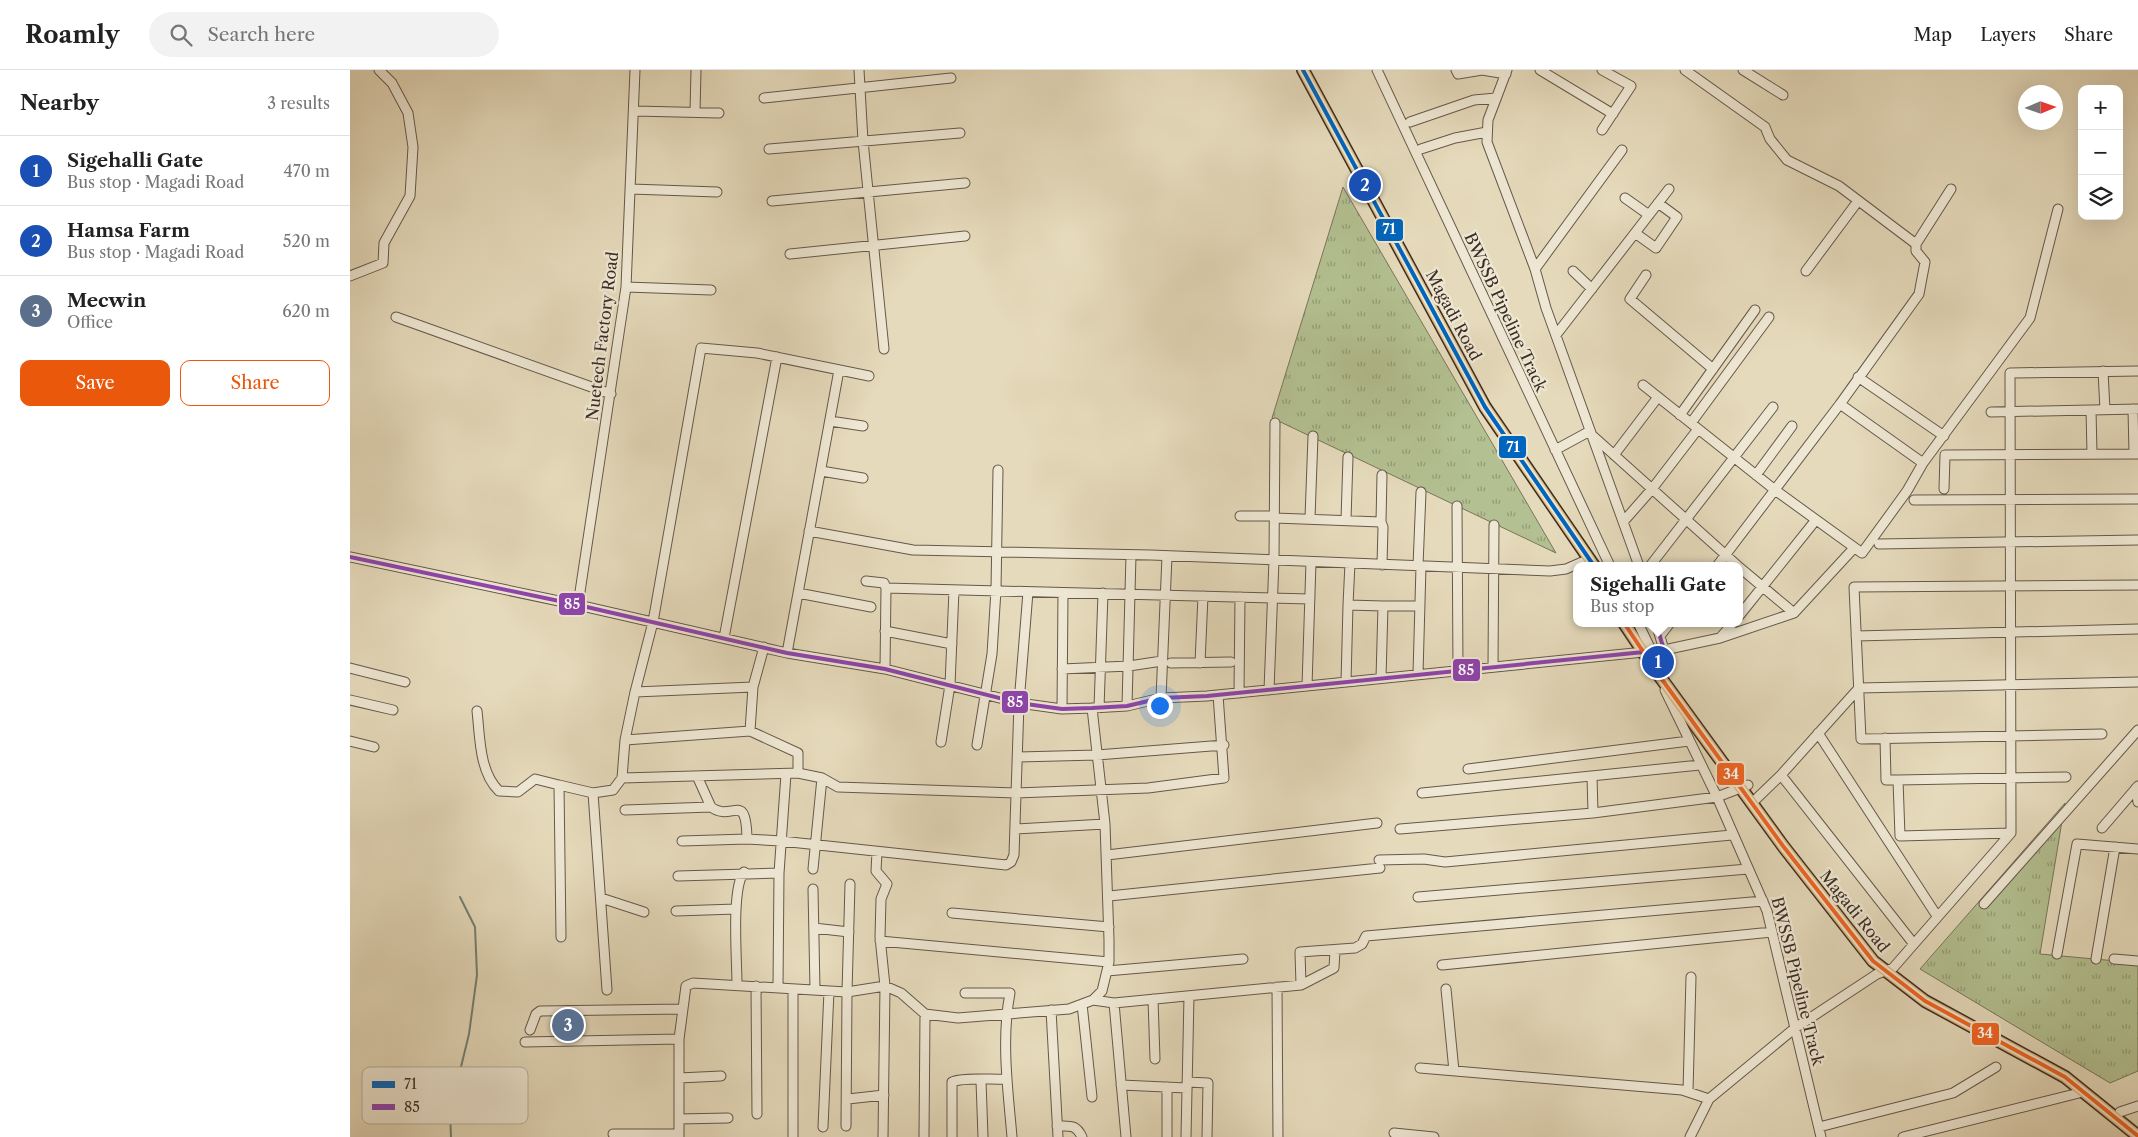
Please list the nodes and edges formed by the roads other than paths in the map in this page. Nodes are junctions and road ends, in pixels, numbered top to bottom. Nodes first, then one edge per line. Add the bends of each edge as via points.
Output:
1 (379, 70) edge
2 (635, 70) edge
3 (696, 70) edge
4 (859, 70) edge
5 (1294, 70) edge
6 (1303, 70) edge
7 (1377, 70) edge
8 (1456, 70) edge
9 (1482, 70) edge
10 (1540, 70) edge
11 (1602, 70) edge
12 (1684, 70) edge
13 (1743, 70) edge
14 (1507, 72) edge
15 (951, 78) dead end
16 (860, 88) junction
17 (1783, 95) dead end
18 (764, 98) dead end
19 (1496, 98) junction
20 (635, 111) junction
21 (695, 112) junction
22 (719, 113) dead end
23 (1612, 114) junction
24 (1410, 122) dead end
25 (1602, 130) dead end
26 (1487, 132) junction
27 (960, 134) dead end
28 (863, 141) junction
29 (769, 149) dead end
30 (1421, 149) dead end
31 (1622, 150) dead end
32 (965, 183) dead end
33 (631, 189) junction
34 (1952, 189) dead end
35 (1668, 190) dead end
36 (717, 192) dead end
37 (868, 192) junction
38 (1626, 198) dead end
39 (772, 201) dead end
40 (1858, 201) junction
41 (1658, 203) junction
42 (2058, 209) dead end
43 (1649, 215) junction
44 (1635, 233) junction
45 (965, 236) dead end
46 (873, 244) junction
47 (1916, 244) junction
48 (790, 254) dead end
49 (1535, 269) junction
50 (1573, 271) dead end
51 (1806, 271) dead end
52 (1646, 275) dead end
53 (350, 276) edge
54 (626, 288) junction
55 (1592, 289) junction
56 (711, 290) dead end
57 (1755, 310) dead end
58 (396, 317) dead end
59 (1769, 317) dead end
60 (1556, 336) junction
61 (884, 349) dead end
62 (777, 357) junction
63 (1713, 369) junction
64 (840, 370) junction
65 (2103, 371) junction
66 (2138, 371) edge
67 (869, 376) dead end
68 (1858, 377) junction
69 (1644, 385) dead end
70 (611, 394) junction
71 (1658, 397) junction
72 (1840, 404) junction
73 (1773, 407) dead end
74 (2136, 409) edge
75 (2091, 410) junction
76 (2105, 410) junction
77 (1991, 412) dead end
78 (2010, 412) junction
79 (1680, 415) junction
80 (830, 421) junction
81 (1275, 423) dead end
82 (864, 426) dead end
83 (1695, 426) junction
84 (1792, 426) dead end
85 (1591, 433) junction
86 (1313, 436) dead end
87 (1944, 436) junction
88 (1555, 450) junction
89 (2010, 454) junction
90 (2092, 454) junction
91 (2136, 454) edge
92 (1614, 455) junction
93 (1348, 457) dead end
94 (1735, 458) junction
95 (1923, 463) junction
96 (821, 470) junction
97 (998, 470) dead end
98 (1382, 475) dead end
99 (1756, 475) junction
100 (863, 478) dead end
101 (1652, 489) junction
102 (1944, 489) dead end
103 (1775, 490) junction
104 (1421, 492) dead end
105 (2138, 498) edge
106 (2010, 499) junction
107 (1914, 500) dead end
108 (1457, 506) dead end
109 (1240, 516) dead end
110 (1274, 517) junction
111 (1310, 518) junction
112 (1346, 520) junction
113 (1688, 520) junction
114 (1815, 521) junction
115 (1380, 522) junction
116 (1623, 522) junction
117 (1494, 525) dead end
118 (809, 531) junction
119 (2138, 540) edge
120 (2010, 542) junction
121 (1879, 544) dead end
122 (1854, 548) junction
123 (996, 550) junction
124 (1131, 555) junction
125 (1726, 555) junction
126 (1167, 556) junction
127 (350, 557) edge
128 (1274, 560) junction
129 (1311, 562) junction
130 (1583, 562) edge
131 (1591, 562) edge
132 (1608, 562) edge
133 (1638, 562) edge
134 (1653, 562) edge
135 (1720, 562) edge
136 (1734, 562) edge
137 (1350, 563) junction
138 (1382, 565) junction
139 (1420, 566) junction
140 (1573, 566) edge
141 (1456, 567) junction
142 (1494, 569) junction
143 (1743, 570) edge
144 (866, 580) dead end
145 (2138, 585) edge
146 (2010, 586) junction
147 (886, 588) junction
148 (1763, 588) junction
149 (954, 590) junction
150 (996, 590) junction
151 (1028, 592) junction
152 (1063, 592) junction
153 (798, 593) junction
154 (1103, 593) junction
155 (1130, 595) junction
156 (1168, 595) junction
157 (1202, 596) junction
158 (1240, 597) junction
159 (1273, 598) junction
160 (1310, 599) junction
161 (578, 605) junction
162 (1348, 605) junction
163 (1383, 606) junction
164 (1420, 606) junction
165 (870, 607) dead end
166 (1743, 611) edge
167 (1794, 613) junction
168 (653, 622) junction
169 (1627, 627) edge
170 (1634, 627) edge
171 (1639, 627) edge
172 (1657, 627) edge
173 (1667, 627) edge
174 (1730, 627) edge
175 (2138, 630) edge
176 (885, 631) junction
177 (2010, 633) junction
178 (1660, 636) junction
179 (1856, 636) junction
180 (724, 638) junction
181 (1720, 638) junction
182 (952, 644) junction
183 (764, 647) junction
184 (1664, 650) junction
185 (787, 653) junction
186 (1648, 653) junction
187 (1167, 662) junction
188 (1231, 662) dead end
189 (1200, 663) junction
190 (1101, 666) junction
191 (1129, 666) junction
192 (1493, 667) junction
193 (350, 668) edge
194 (1062, 668) junction
195 (885, 669) junction
196 (1458, 670) junction
197 (1418, 674) junction
198 (1658, 674) junction
199 (1381, 678) junction
200 (405, 682) dead end
201 (1346, 682) junction
202 (2138, 682) edge
203 (950, 685) junction
204 (2010, 685) junction
205 (1307, 686) junction
206 (754, 688) junction
207 (1859, 688) junction
208 (1269, 690) junction
209 (635, 692) junction
210 (1240, 693) junction
211 (986, 694) junction
212 (1218, 695) junction
213 (1161, 698) junction
214 (350, 700) edge
215 (1019, 703) junction
216 (1127, 706) junction
217 (1096, 708) junction
218 (1062, 709) junction
219 (393, 710) dead end
220 (477, 711) dead end
221 (2138, 730) edge
222 (750, 731) junction
223 (1818, 733) junction
224 (2102, 734) dead end
225 (2010, 736) junction
226 (1885, 738) junction
227 (625, 740) junction
228 (350, 741) edge
229 (1689, 741) junction
230 (941, 742) dead end
231 (977, 745) dead end
232 (374, 746) dead end
233 (1224, 746) junction
234 (1097, 755) junction
235 (1018, 757) junction
236 (1700, 765) junction
237 (1468, 768) dead end
238 (798, 773) junction
239 (786, 774) junction
240 (1781, 775) junction
241 (696, 776) junction
242 (1592, 776) junction
243 (2066, 777) dead end
244 (622, 778) junction
245 (822, 778) junction
246 (2010, 778) junction
247 (1898, 780) junction
248 (559, 785) junction
249 (1744, 787) junction
250 (2137, 787) edge
251 (1101, 790) junction
252 (593, 793) junction
253 (1016, 793) junction
254 (1422, 794) dead end
255 (1717, 797) junction
256 (1755, 801) junction
257 (2138, 802) edge
258 (711, 806) junction
259 (625, 810) dead end
260 (1593, 813) junction
261 (1377, 823) dead end
262 (1105, 824) junction
263 (2102, 828) dead end
264 (1015, 829) junction
265 (1400, 829) dead end
266 (2010, 833) junction
267 (1732, 835) junction
268 (748, 839) junction
269 (682, 841) dead end
270 (781, 841) junction
271 (814, 846) junction
272 (2114, 847) junction
273 (2138, 849) edge
274 (877, 852) junction
275 (1107, 855) junction
276 (813, 869) dead end
277 (1748, 869) junction
278 (744, 872) junction
279 (779, 873) junction
280 (678, 876) dead end
281 (850, 884) dead end
282 (813, 890) dead end
283 (1109, 896) junction
284 (1418, 897) dead end
285 (601, 898) junction
286 (1763, 901) junction
287 (1984, 904) dead end
288 (736, 909) junction
289 (676, 911) dead end
290 (644, 912) dead end
291 (952, 913) dead end
292 (1937, 916) junction
293 (1109, 927) junction
294 (814, 928) junction
295 (849, 932) junction
296 (1772, 932) junction
297 (561, 937) dead end
298 (880, 940) junction
299 (1913, 943) junction
300 (1335, 950) junction
301 (2057, 954) dead end
302 (1243, 959) dead end
303 (2096, 959) dead end
304 (2114, 959) dead end
305 (2138, 961) edge
306 (1442, 965) dead end
307 (1108, 967) junction
308 (1890, 970) junction
309 (1691, 977) dead end
310 (737, 984) junction
311 (1301, 985) junction
312 (756, 986) junction
313 (778, 986) junction
314 (886, 986) junction
315 (1277, 987) junction
316 (793, 989) junction
317 (1446, 989) dead end
318 (607, 990) dead end
319 (815, 990) junction
320 (829, 991) junction
321 (847, 992) junction
322 (964, 993) dead end
323 (1189, 996) junction
324 (1153, 999) junction
325 (1093, 1000) junction
326 (1114, 1003) junction
327 (1082, 1004) junction
328 (682, 1009) junction
329 (1051, 1010) junction
330 (925, 1014) junction
331 (1006, 1014) junction
332 (1795, 1028) junction
333 (530, 1030) dead end
334 (679, 1039) junction
335 (525, 1042) dead end
336 (1155, 1059) dead end
337 (1996, 1067) dead end
338 (1420, 1068) dead end
339 (1454, 1071) junction
340 (721, 1076) dead end
341 (679, 1078) junction
342 (1007, 1078) junction
343 (981, 1081) junction
344 (1121, 1085) junction
345 (1187, 1085) junction
346 (1166, 1087) junction
347 (1688, 1092) junction
348 (2083, 1092) junction
349 (884, 1095) junction
350 (1092, 1097) dead end
351 (848, 1099) junction
352 (1709, 1099) junction
353 (2138, 1106) edge
354 (2120, 1112) junction
355 (757, 1114) dead end
356 (728, 1118) dead end
357 (679, 1119) junction
358 (846, 1126) dead end
359 (1057, 1126) junction
360 (823, 1127) dead end
361 (1819, 1127) junction
362 (2138, 1127) edge
363 (1394, 1133) dead end
364 (613, 1134) dead end
365 (679, 1135) edge
366 (2138, 1136) edge
367 (792, 1137) edge
368 (884, 1137) edge
369 (924, 1137) edge
370 (952, 1137) edge
371 (983, 1137) edge
372 (1012, 1137) edge
373 (1058, 1137) edge
374 (1082, 1137) edge
375 (1126, 1137) edge
376 (1167, 1137) edge
377 (1186, 1137) edge
378 (1207, 1137) edge
379 (1278, 1137) edge
380 (1434, 1137) edge
381 (1690, 1137) edge
382 (1821, 1137) edge
383 (1903, 1137) edge

1 - 53 street via 392,82 408,113 413,146 410,196 384,243 383,263
2 - 20 street, Nuetech Factory Road
3 - 21 street
4 - 16 street
5 - 130 main road, Magadi Road via 1478,410
6 - 131 main road, Magadi Road via 1485,407
7 - 88 street, BWSSB Pipeline Track
8 - 9 street via 1458,74
9 - 14 street
10 - 23 street
11 - 23 street via 1632,86
12 - 40 street via 1765,127 1770,139 1788,160 1823,177
13 - 17 street
14 - 19 street
15 - 16 street
16 - 18 street
16 - 28 street
19 - 24 street via 1474,100
19 - 26 street
20 - 21 street
20 - 33 street, Nuetech Factory Road
21 - 22 street
23 - 25 street
26 - 30 street
26 - 49 street via 1487,142
27 - 28 street
28 - 29 street
28 - 37 street
31 - 49 street
32 - 37 street
33 - 36 street
33 - 54 street, Nuetech Factory Road
34 - 47 street
35 - 41 street
37 - 39 street
37 - 46 street
38 - 43 street
40 - 47 street
40 - 51 street
41 - 43 street
41 - 44 street via 1677,217 1656,248
42 - 87 street via 2030,318
43 - 44 street
44 - 55 street
45 - 46 street
46 - 48 street
46 - 61 street
47 - 68 street via 1916,251 1925,262 1918,294
49 - 60 street
50 - 55 street
52 - 63 street via 1630,299
54 - 56 street
54 - 70 street, Nuetech Factory Road
55 - 60 street
57 - 63 street
58 - 70 street
59 - 83 street
60 - 85 street
62 - 64 street
62 - 168 street via 701,348
62 - 180 street
63 - 79 street
64 - 67 street
64 - 80 street
65 - 66 street
65 - 76 street
65 - 78 street via 2010,373
68 - 72 street
68 - 87 street
69 - 71 street
70 - 161 street, Nuetech Factory Road
71 - 79 street
71 - 92 street
72 - 95 street
72 - 103 street
73 - 94 street
74 - 76 street
74 - 91 street
75 - 76 street
75 - 78 street
75 - 90 street
77 - 78 street
78 - 89 street
79 - 83 street
80 - 82 street
80 - 96 street
81 - 110 street
83 - 94 street
83 - 101 street
84 - 99 street
85 - 88 street
85 - 92 street
85 - 116 street
86 - 111 street
87 - 95 street
88 - 132 street, BWSSB Pipeline Track
89 - 90 street
89 - 102 street via 1945,455
89 - 106 street
90 - 91 street
92 - 101 street
93 - 112 street
94 - 99 street
94 - 113 street
95 - 122 street via 1908,491 1862,553
96 - 100 street
96 - 118 street
97 - 123 street
98 - 115 street
99 - 103 street
101 - 113 street
101 - 116 street
103 - 114 street
103 - 125 street
104 - 139 street
105 - 106 street
106 - 107 street
106 - 120 street
108 - 141 street
109 - 110 street
110 - 111 street
110 - 128 street
111 - 112 street
112 - 115 street
113 - 125 street
113 - 134 street
114 - 122 street
114 - 148 street
115 - 138 street
116 - 133 street
117 - 142 street
118 - 123 street via 913,550
118 - 153 street
119 - 120 street
120 - 121 street
120 - 146 street
122 - 167 street
123 - 124 street
123 - 150 street
124 - 126 street
124 - 155 street
125 - 135 street
125 - 136 street
126 - 128 street
126 - 156 street
127 - 161 street
128 - 129 street
128 - 159 street
129 - 137 street
129 - 160 street
137 - 138 street
137 - 162 street
138 - 139 street
139 - 141 street
139 - 164 street
140 - 142 street via 1550,571
141 - 142 street
141 - 196 street
142 - 192 street
143 - 148 street
144 - 147 street via 884,583
145 - 146 street
146 - 177 street
146 - 179 street via 1854,587
147 - 149 street
147 - 176 street
148 - 166 street
148 - 167 street
149 - 150 street
149 - 182 street
150 - 151 street
150 - 211 street
151 - 152 street
151 - 215 street
152 - 154 street
152 - 194 street
153 - 165 street
153 - 185 street
154 - 155 street
154 - 190 street
155 - 156 street
155 - 191 street
156 - 157 street
156 - 187 street
157 - 158 street
157 - 189 street
158 - 159 street
158 - 210 street
159 - 160 street
159 - 208 street
160 - 205 street
161 - 168 street
162 - 163 street
162 - 201 street
163 - 164 street
163 - 199 street
164 - 197 street
167 - 181 street
168 - 180 street
168 - 209 street
169 - 186 main road, Magadi Road
170 - 186 main road, Magadi Road
171 - 186 street
172 - 178 street
173 - 178 street
174 - 181 street
175 - 177 street
176 - 182 street
176 - 195 street
177 - 179 street
177 - 204 street
178 - 184 street
179 - 207 street
180 - 183 street
181 - 184 street
182 - 203 street
183 - 185 street
183 - 206 street
184 - 186 street
185 - 195 street
186 - 192 street
186 - 198 main road, Magadi Road
186 - 249 main road, Magadi Road
187 - 189 street
187 - 191 street
187 - 213 street
188 - 189 street
190 - 191 street
190 - 194 street
190 - 217 street
191 - 216 street
192 - 196 street
193 - 200 street
194 - 218 street
195 - 203 street
196 - 197 street
197 - 199 street
198 - 229 street, BWSSB Pipeline Track
198 - 249 main road, Magadi Road
199 - 201 street
201 - 205 street
202 - 204 street
203 - 211 street
203 - 230 street
204 - 207 street
204 - 225 street
205 - 208 street
206 - 209 street
206 - 222 street
207 - 223 street
207 - 226 street via 1861,739
208 - 210 street
209 - 227 street
210 - 212 street
211 - 215 street
211 - 231 street
212 - 213 street
212 - 233 street
213 - 216 street
214 - 219 street
215 - 218 street
215 - 235 street
216 - 217 street
217 - 218 street
217 - 234 street
220 - 248 street via 484,760 499,791 518,792 535,779
221 - 287 street
222 - 227 street
222 - 238 street via 798,753
223 - 240 street
223 - 292 street
224 - 225 street
225 - 226 street
225 - 246 street
226 - 247 street via 1886,780
227 - 244 street
228 - 232 street
229 - 236 street, BWSSB Pipeline Track
229 - 237 street
233 - 234 street
233 - 251 street via 1226,774 1223,780
234 - 235 street
234 - 251 street
235 - 253 street
236 - 242 street
236 - 255 street, BWSSB Pipeline Track
238 - 239 street
238 - 245 street
239 - 241 street
239 - 270 street
240 - 256 street
240 - 299 street
241 - 244 street
241 - 258 street
242 - 254 street
242 - 260 street
243 - 246 street
244 - 252 street via 613,790
245 - 253 street via 838,788
245 - 271 street
246 - 247 street
246 - 266 street
247 - 266 street via 1900,836
248 - 252 street
248 - 297 street
249 - 255 street
249 - 256 main road, Magadi Road
250 - 257 street
250 - 263 street
251 - 253 street
251 - 262 street
252 - 285 street
253 - 264 street
255 - 260 street
255 - 267 street, BWSSB Pipeline Track
256 - 308 main road, Magadi Road
258 - 259 street
258 - 268 street via 744,813
260 - 265 street
261 - 275 street
262 - 264 street
262 - 275 street
264 - 274 street via 1014,855 1006,865
266 - 292 street
267 - 277 street, BWSSB Pipeline Track
267 - 283 street via 1445,862 1424,859
268 - 269 street
268 - 270 street
270 - 271 street
270 - 279 street
271 - 274 street
271 - 276 street
272 - 273 street
272 - 301 street via 2077,844
272 - 303 street
274 - 298 street via 876,871 888,884 881,899
275 - 283 street
277 - 284 street
277 - 286 street, BWSSB Pipeline Track
278 - 279 street
278 - 280 street
278 - 288 street via 738,886
279 - 313 street
281 - 295 street
282 - 294 street
283 - 293 street
285 - 290 street
285 - 318 street
286 - 296 street, BWSSB Pipeline Track
286 - 300 street via 1366,936 1355,948
288 - 289 street
288 - 310 street
291 - 293 street
292 - 299 street
293 - 307 street
294 - 295 street
294 - 319 street
295 - 321 street
296 - 306 street
296 - 332 street, BWSSB Pipeline Track
298 - 307 street
298 - 314 street
299 - 308 street
300 - 311 street via 1334,968
300 - 311 street via 1300,952
302 - 307 street
304 - 305 street
307 - 325 street via 1102,991
308 - 332 street via 1877,974
308 - 348 main road, Magadi Road via 1925,1001 2065,1077
308 - 354 main road, Magadi Road via 1930,997 2070,1072
309 - 347 street
310 - 312 street
310 - 328 street via 693,983 686,986
311 - 315 street
312 - 313 street
312 - 355 street
313 - 316 street
314 - 321 street
314 - 330 street via 901,993
314 - 349 street
315 - 323 street
315 - 379 street
316 - 319 street
316 - 367 street
317 - 339 street
319 - 320 street
320 - 321 street
320 - 360 street
321 - 351 street
322 - 331 street via 1010,993
323 - 324 street
323 - 345 street
324 - 326 street
324 - 336 street
325 - 326 street
325 - 327 street
326 - 344 street
327 - 329 street
327 - 350 street
328 - 333 street via 540,1011
328 - 334 street
329 - 331 street
329 - 359 street
330 - 331 street via 958,1018
330 - 369 street
331 - 342 street
332 - 352 street
332 - 361 street, BWSSB Pipeline Track
334 - 335 street
334 - 341 street
337 - 361 street via 1953,1093
338 - 339 street
339 - 347 street
340 - 341 street
341 - 357 street
342 - 343 street
342 - 372 street
343 - 370 street via 960,1079 952,1082
343 - 371 street
344 - 346 street
344 - 375 street
345 - 346 street
345 - 377 street
345 - 378 street via 1208,1083
346 - 376 street
347 - 352 street
348 - 366 main road, Magadi Road
348 - 383 street
349 - 351 street
349 - 368 street
351 - 358 street
352 - 381 street
353 - 354 street
354 - 362 main road, Magadi Road
356 - 357 street
357 - 365 street
359 - 373 street
359 - 374 street via 1078,1128
361 - 382 street, BWSSB Pipeline Track
363 - 380 street
364 - 365 street

